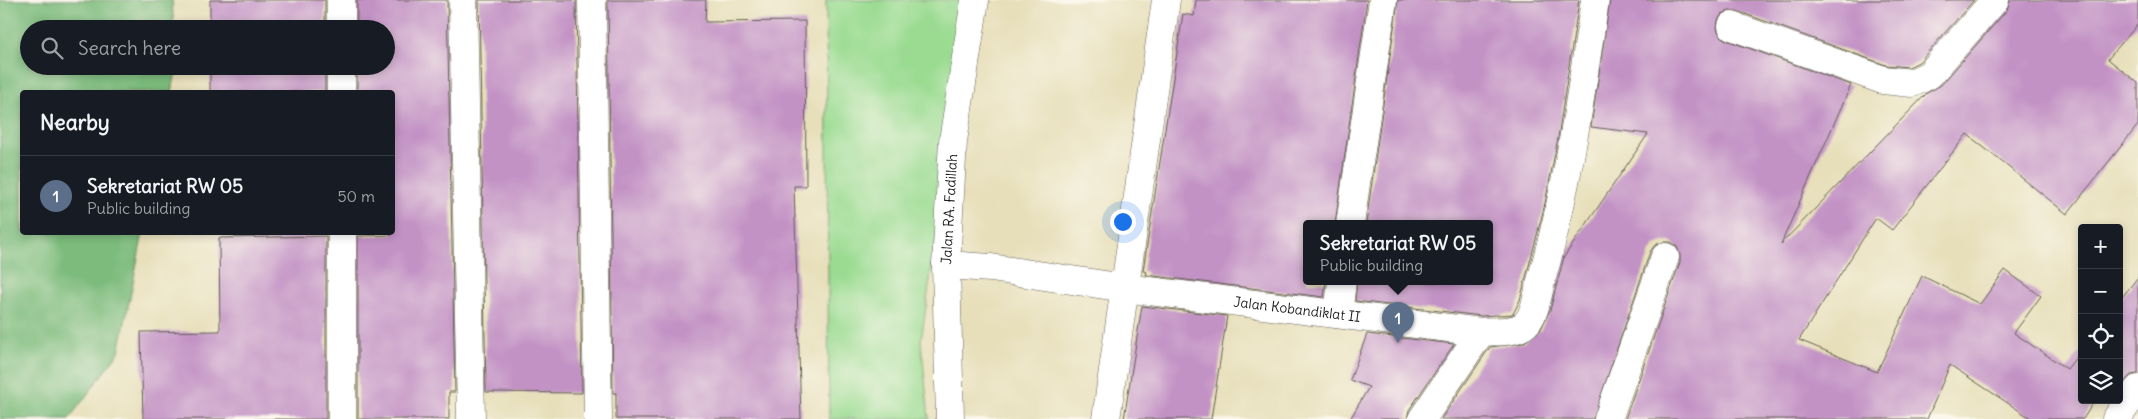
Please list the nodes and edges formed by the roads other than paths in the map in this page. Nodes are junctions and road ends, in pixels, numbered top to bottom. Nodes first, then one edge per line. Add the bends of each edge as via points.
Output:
1 (341, 0) edge
2 (463, 0) edge
3 (592, 0) edge
4 (975, 0) edge
5 (1166, 0) edge
6 (1382, 0) edge
7 (1594, 0) edge
8 (1994, 0) edge
9 (341, 20) edge
10 (1732, 26) dead end
11 (341, 75) edge
12 (341, 90) edge
13 (1351, 220) edge
14 (342, 235) edge
15 (1665, 257) dead end
16 (946, 265) junction
17 (1342, 285) edge
18 (1125, 288) junction
19 (1338, 314) junction
20 (1481, 332) junction
21 (2138, 389) edge
22 (342, 419) edge
23 (471, 419) edge
24 (598, 419) edge
25 (950, 419) edge
26 (1106, 419) edge
27 (1422, 419) edge
28 (1608, 419) edge
29 (2116, 419) edge

1 - 9 street
2 - 23 street
3 - 24 street
4 - 16 street, Jalan RA. Fadillah via 953,141
5 - 18 street
6 - 13 street
7 - 20 street, Jalan Kobandiklat II via 1564,193 1534,306 1523,326
8 - 10 street via 1929,75 1912,83 1883,80
11 - 12 street
14 - 22 street
15 - 28 street
16 - 18 street, Jalan Kobandiklat II via 991,268
16 - 25 street, Jalan RA. Fadillah
17 - 19 street
18 - 19 street, Jalan Kobandiklat II
18 - 26 street
19 - 20 street, Jalan Kobandiklat II
20 - 27 street
21 - 29 street

